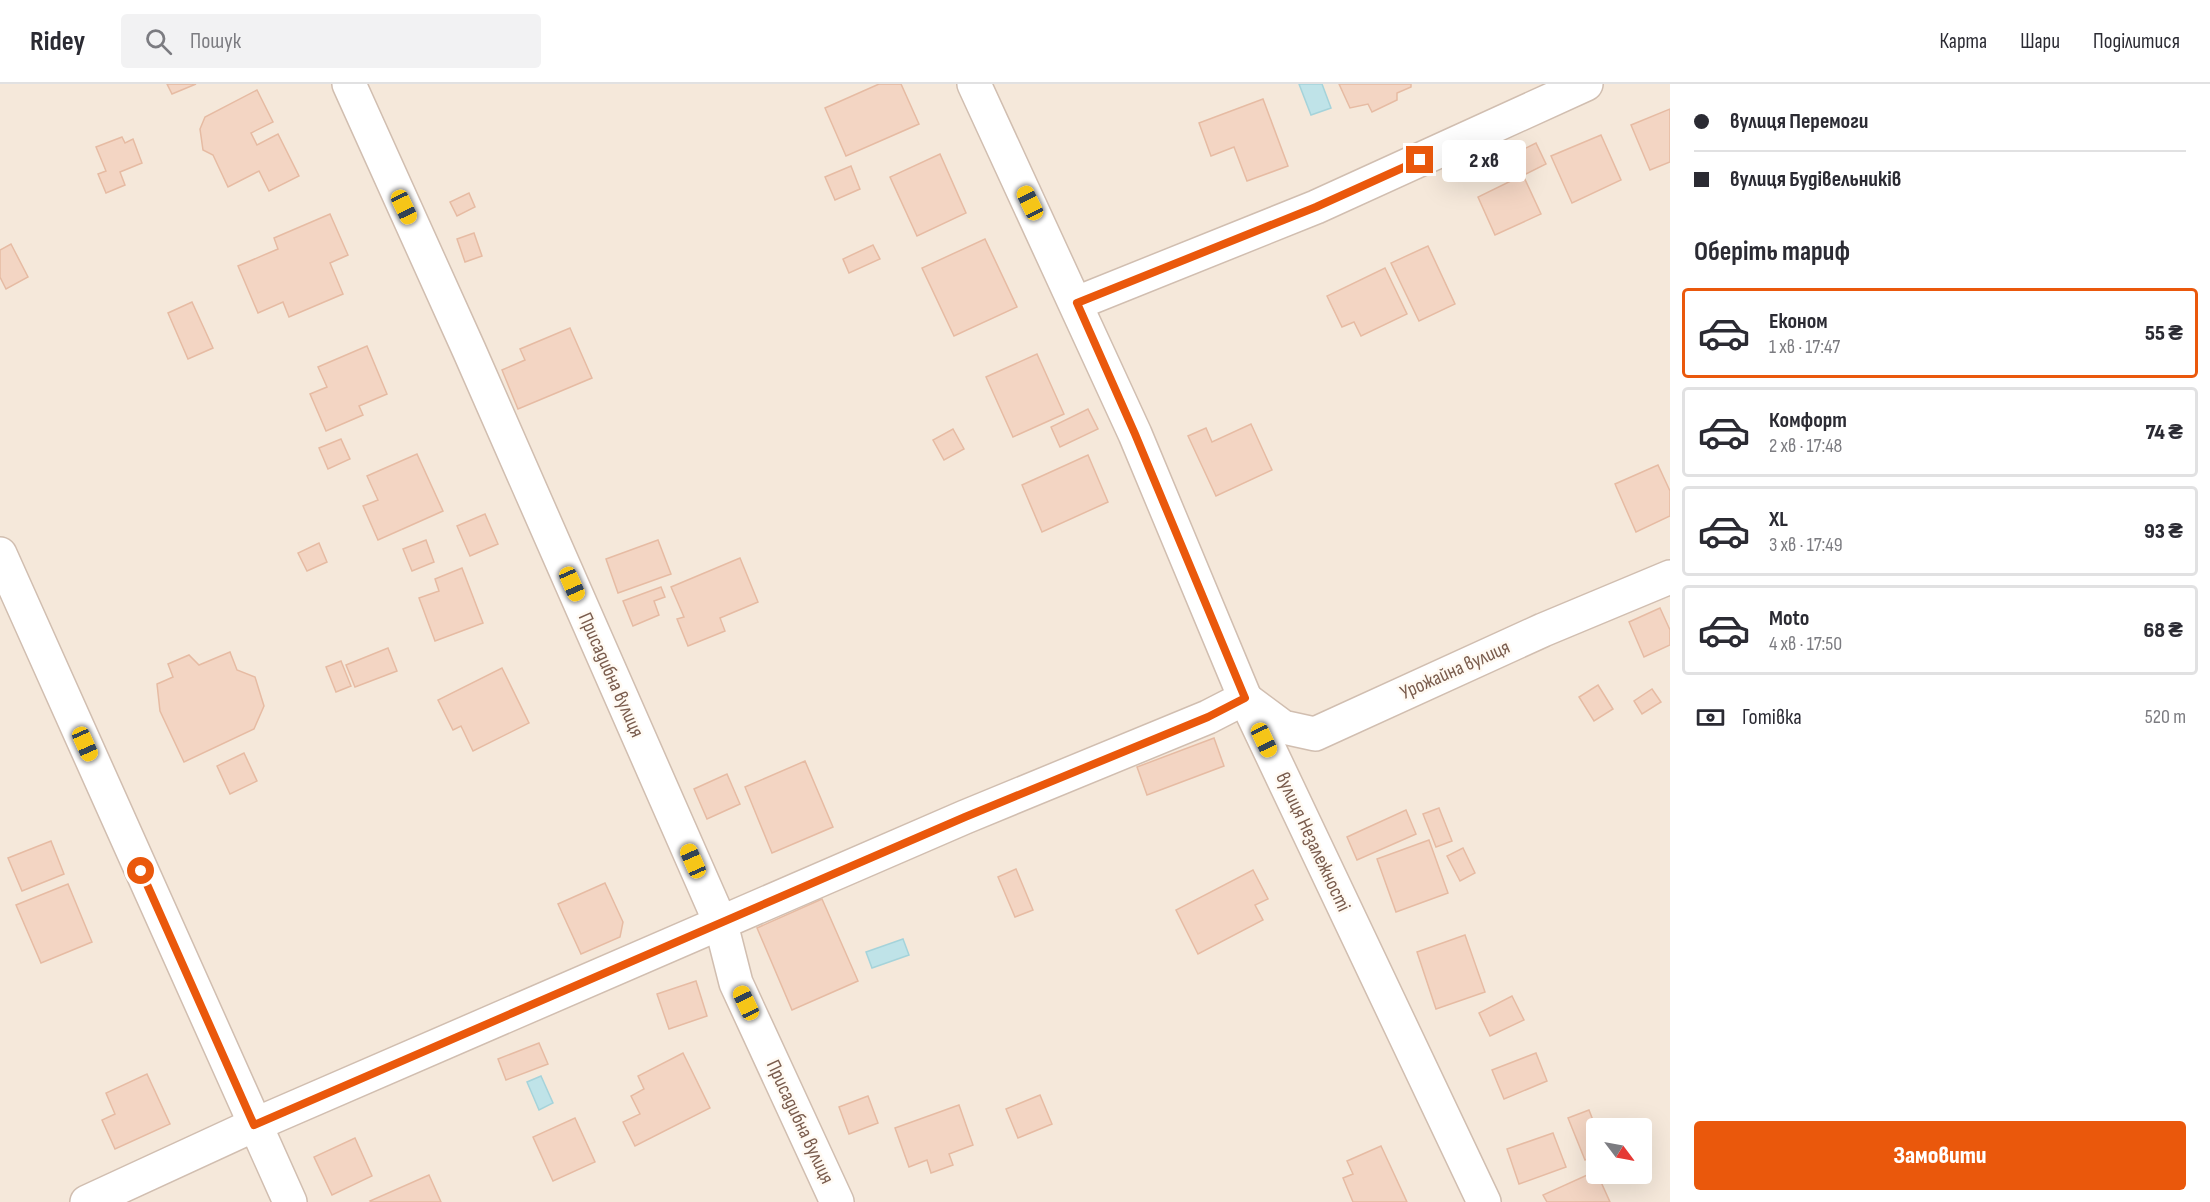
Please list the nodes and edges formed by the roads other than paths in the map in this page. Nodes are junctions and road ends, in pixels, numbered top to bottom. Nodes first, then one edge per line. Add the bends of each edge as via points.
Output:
1 (349, 84) edge
2 (974, 84) edge
3 (1586, 84) edge
4 (1077, 303) junction
5 (0, 554) edge
6 (1670, 577) edge
7 (1245, 698) junction
8 (721, 924) junction
9 (254, 1125) junction
10 (87, 1202) edge
11 (290, 1202) edge
12 (837, 1202) edge
13 (1484, 1202) edge

1 - 8 street, Присадибна вулиця
2 - 4 street, вулиця Незалежності
3 - 4 street via 1316,207
4 - 7 street, вулиця Незалежності
5 - 9 street
6 - 7 street, Урожайна вулиця via 1315,734 1283,727
7 - 8 street
7 - 13 street, вулиця Незалежності
8 - 9 street
8 - 12 street, Присадибна вулиця via 736,983
9 - 10 street
9 - 11 street

